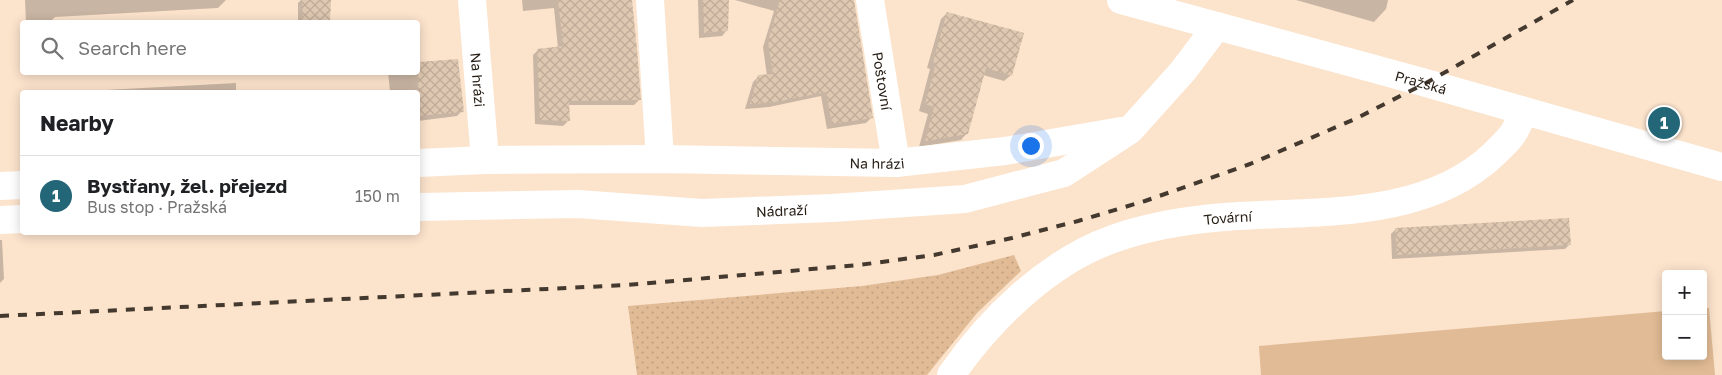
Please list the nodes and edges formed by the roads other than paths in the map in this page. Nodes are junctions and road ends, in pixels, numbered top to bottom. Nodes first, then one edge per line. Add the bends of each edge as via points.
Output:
1 (472, 0) edge
2 (650, 0) edge
3 (870, 0) edge
4 (1121, 0) edge
5 (1179, 8) edge
6 (1217, 26) junction
7 (1524, 111) junction
8 (1130, 130) junction
9 (660, 159) junction
10 (485, 160) junction
11 (420, 163) edge
12 (896, 164) junction
13 (1722, 167) edge
14 (20, 185) edge
15 (0, 186) edge
16 (420, 207) edge
17 (20, 219) edge
18 (0, 220) edge
19 (951, 375) edge

1 - 10 street, Na hrázi
2 - 9 street
3 - 12 street, Poštovní
4 - 5 street, Pražská
5 - 6 street, Pražská
6 - 7 street, Pražská
6 - 8 street
7 - 13 street, Pražská
7 - 19 street, Tovární via 1514,133 1485,163 1456,181 1419,196 1365,208 1222,217 1160,225 1084,251 1034,285 982,336
8 - 12 street, Na hrázi via 1005,151
8 - 16 street, Nádraží via 1064,174 965,199 702,213 578,204
9 - 10 street, Na hrázi
9 - 12 street, Na hrázi
10 - 11 street, Na hrázi
14 - 15 street
17 - 18 street

